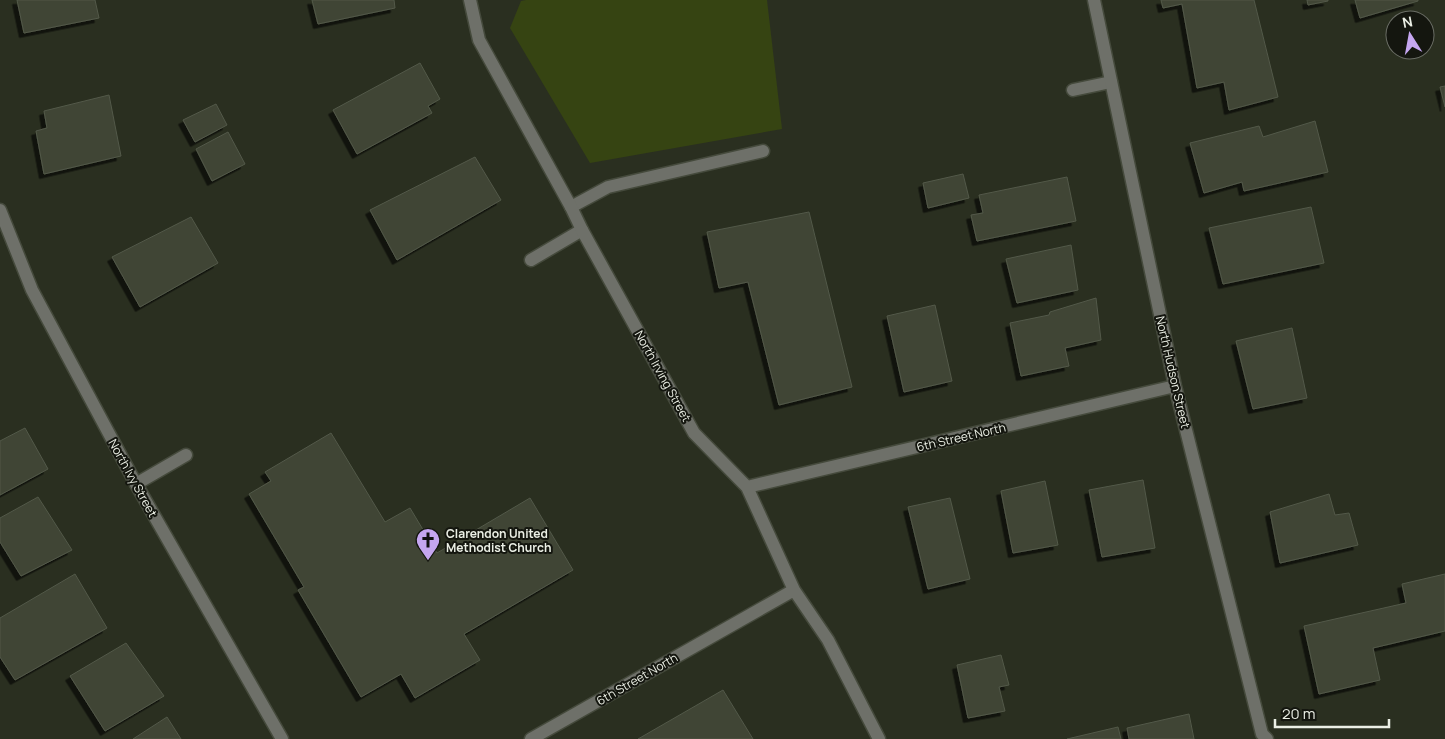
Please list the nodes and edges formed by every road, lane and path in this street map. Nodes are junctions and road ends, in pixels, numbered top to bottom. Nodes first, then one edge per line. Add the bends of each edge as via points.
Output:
1 (470, 0) edge
2 (1094, 0) edge
3 (1111, 82) junction
4 (1073, 90) dead end
5 (763, 151) dead end
6 (571, 207) junction
7 (0, 210) edge
8 (582, 230) junction
9 (531, 260) dead end
10 (1175, 386) junction
11 (186, 455) dead end
12 (136, 484) junction
13 (747, 487) junction
14 (794, 590) junction
15 (282, 739) edge
16 (531, 739) edge
17 (879, 739) edge
18 (1267, 739) edge

1 - 6 street, North Irving Street via 479,40
2 - 3 street, North Hudson Street
3 - 4 street
3 - 10 street, North Hudson Street
5 - 6 street via 608,187
6 - 8 street, North Irving Street
7 - 12 street, North Ivy Street via 32,290
8 - 9 street
8 - 13 street, North Irving Street via 694,433
10 - 13 street, 6th Street North
10 - 18 street, North Hudson Street via 1262,734
11 - 12 street
12 - 15 street, North Ivy Street
13 - 14 street, North Irving Street
14 - 16 street, 6th Street North
14 - 17 street, North Irving Street via 828,640

